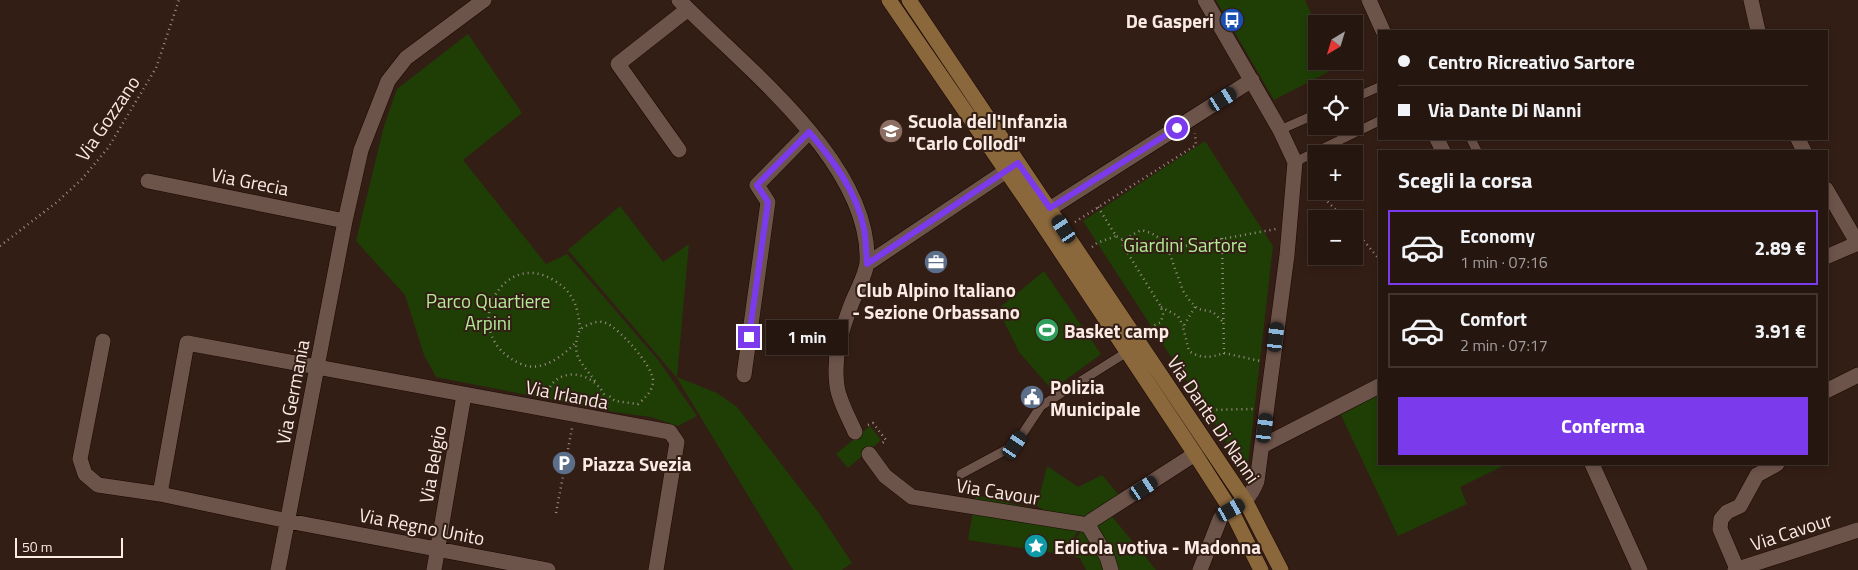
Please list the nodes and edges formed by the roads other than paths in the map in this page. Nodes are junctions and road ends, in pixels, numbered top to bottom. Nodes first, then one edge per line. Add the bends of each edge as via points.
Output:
1 (484, 0) edge
2 (889, 0) edge
3 (909, 0) edge
4 (1205, 0) edge
5 (1369, 0) edge
6 (1751, 0) edge
7 (684, 4) edge
8 (1383, 30) edge
9 (1758, 30) edge
10 (1252, 80) junction
11 (1378, 87) edge
12 (1363, 94) edge
13 (1308, 118) edge
14 (1378, 121) edge
15 (1280, 130) junction
16 (809, 132) junction
17 (679, 150) dead end
18 (1295, 162) junction
19 (1012, 167) junction
20 (148, 181) dead end
21 (1828, 192) edge
22 (1044, 212) junction
23 (345, 220) junction
24 (1858, 243) edge
25 (1828, 256) edge
26 (867, 264) junction
27 (104, 341) dead end
28 (1128, 352) junction
29 (316, 368) junction
30 (744, 375) dead end
31 (1858, 375) edge
32 (1378, 387) edge
33 (1828, 390) edge
34 (464, 395) junction
35 (854, 432) road end
36 (1262, 446) junction
37 (869, 454) road end
38 (1196, 454) junction
39 (1592, 465) edge
40 (1772, 465) edge
41 (1754, 469) edge
42 (961, 474) dead end
43 (160, 494) junction
44 (1246, 502) junction
45 (1231, 510) junction
46 (288, 521) junction
47 (1091, 521) dead end
48 (1858, 530) edge
49 (438, 549) junction
50 (278, 570) edge
51 (434, 570) edge
52 (548, 570) edge
53 (656, 570) edge
54 (1111, 570) edge
55 (1200, 570) edge
56 (1261, 570) edge
57 (1280, 570) edge
58 (1640, 570) edge
59 (1736, 570) edge

1 - 23 street, Via Germania via 412,52 388,82 361,150
2 - 19 street, Via Dante Di Nanni
3 - 19 street, Via Dante Di Nanni
4 - 10 street
5 - 8 street
6 - 9 street
7 - 16 street
7 - 17 street via 618,64
10 - 15 street
10 - 22 street
11 - 12 lane
13 - 15 lane
14 - 18 lane
15 - 18 street
16 - 26 street via 827,153 856,201 864,229
16 - 30 street via 757,185 768,202
18 - 36 street via 1287,255
19 - 22 street, Via Dante Di Nanni
19 - 26 street
20 - 23 street, Via Grecia
21 - 24 street
22 - 28 street, Via Dante Di Nanni
22 - 44 street, Via Dante Di Nanni via 1064,229
23 - 29 street, Via Germania
24 - 25 street
26 - 35 street via 837,342 837,387
27 - 43 street, Via Regno Unito via 80,459 85,474 98,485
28 - 38 street, Via Dante Di Nanni
28 - 42 lane via 1041,406 1015,445
29 - 34 street, Via Irlanda
29 - 43 street, Via Irlanda via 187,343
29 - 46 street, Via Germania
31 - 33 street
32 - 36 street
34 - 49 street, Via Belgio
34 - 53 street, Via Irlanda via 670,432 677,442
36 - 44 street via 1257,481
37 - 54 street, Via Cavour via 885,476 912,498 1088,525
38 - 45 street, Via Dante Di Nanni
38 - 47 street, Via Dante Di Nanni
39 - 58 street
40 - 41 street
41 - 59 street, Via Cavour via 1740,506 1726,512 1721,519 1720,529
43 - 46 street, Via Regno Unito
44 - 45 street, Via Dante Di Nanni
44 - 57 street, Via Dante Di Nanni
45 - 55 street, Via Dante Di Nanni via 1220,520
45 - 56 street, Via Dante Di Nanni
46 - 49 street, Via Regno Unito
46 - 50 street, Via Germania
48 - 59 street, Via Cavour
49 - 51 street, Via Belgio
49 - 52 street, Via Regno Unito

